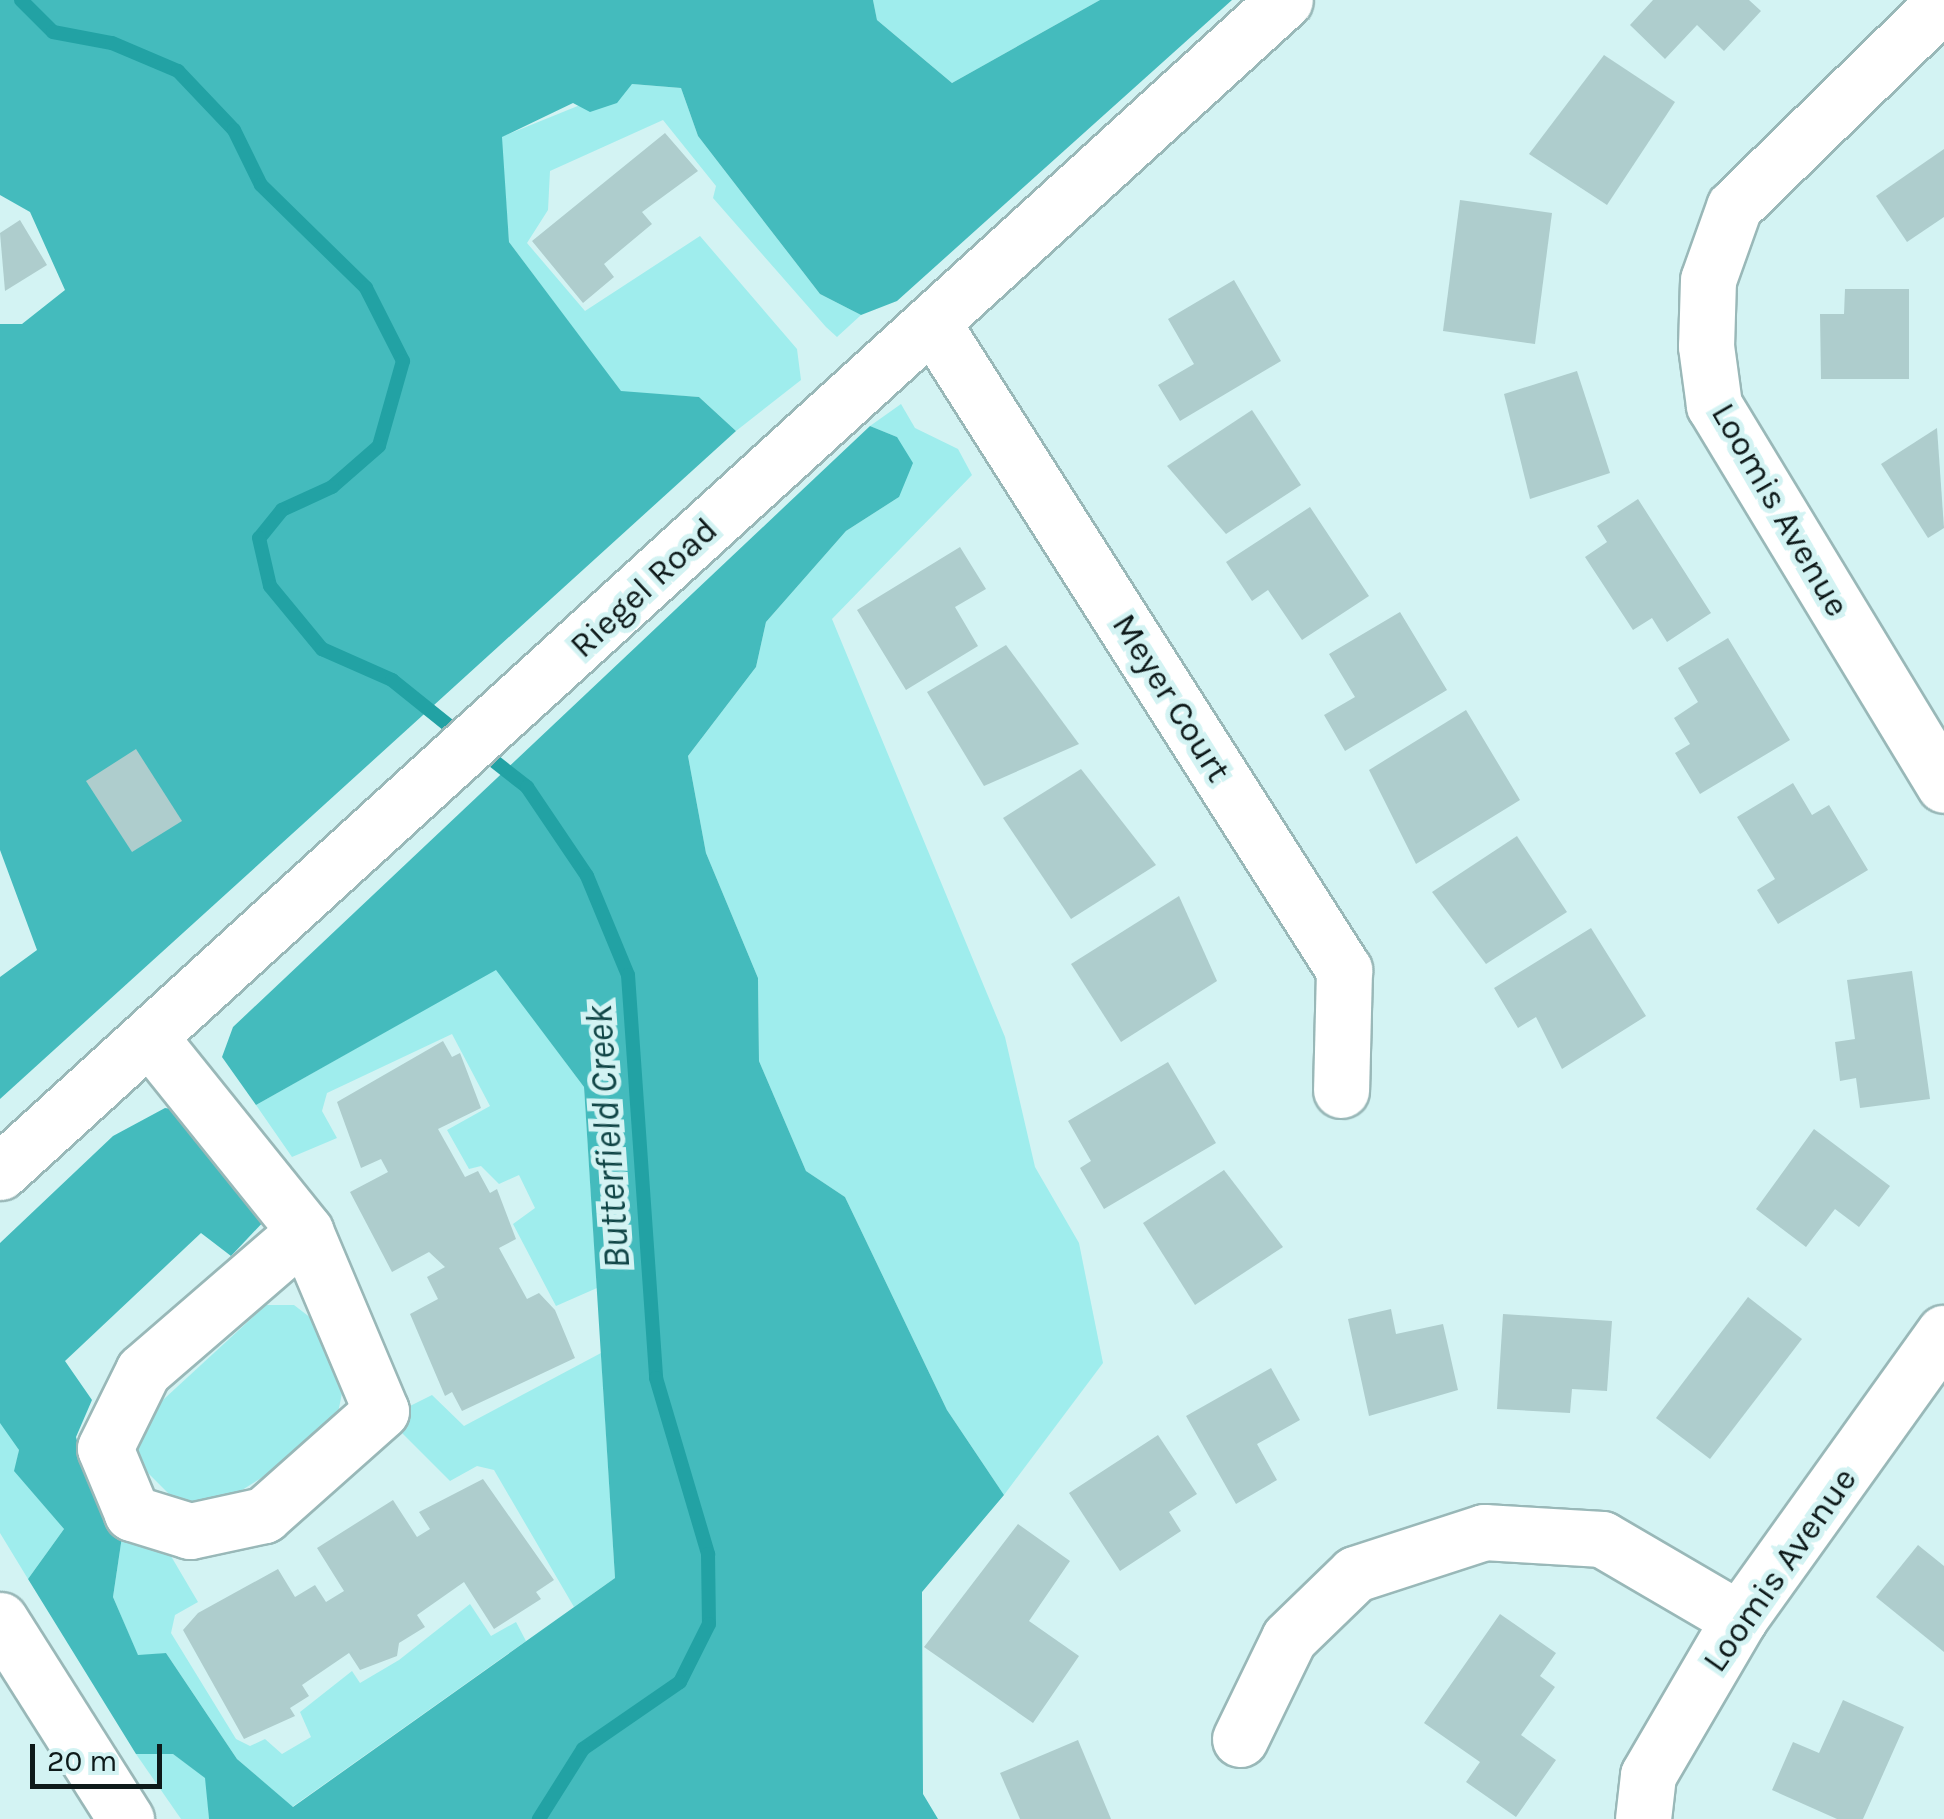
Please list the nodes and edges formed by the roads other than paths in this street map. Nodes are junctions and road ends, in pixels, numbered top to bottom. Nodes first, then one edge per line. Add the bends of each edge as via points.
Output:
1 (1285, 0) edge
2 (1944, 2) edge
3 (933, 324) junction
4 (1944, 785) edge
5 (150, 1038) junction
6 (1341, 1090) dead end
7 (0, 1172) edge
8 (304, 1232) junction
9 (1944, 1332) edge
10 (1929, 1387) edge
11 (1739, 1619) junction
12 (0, 1620) edge
13 (1240, 1739) dead end
14 (126, 1819) edge
15 (1644, 1819) edge

1 - 3 street, Riegel Road
2 - 4 street, Loomis Avenue via 1734,206 1708,280 1706,346 1714,405
3 - 5 street, Riegel Road
3 - 6 street, Meyer Court via 1344,970
5 - 7 street, Riegel Road
5 - 8 street
8 - 8 street via 143,1371 106,1448 132,1513 190,1531 264,1516 381,1412
9 - 10 street, Loomis Avenue
10 - 11 street, Loomis Avenue
11 - 13 street via 1602,1539 1484,1532 1355,1574 1289,1638
11 - 15 street, Loomis Avenue via 1648,1775
12 - 14 street

